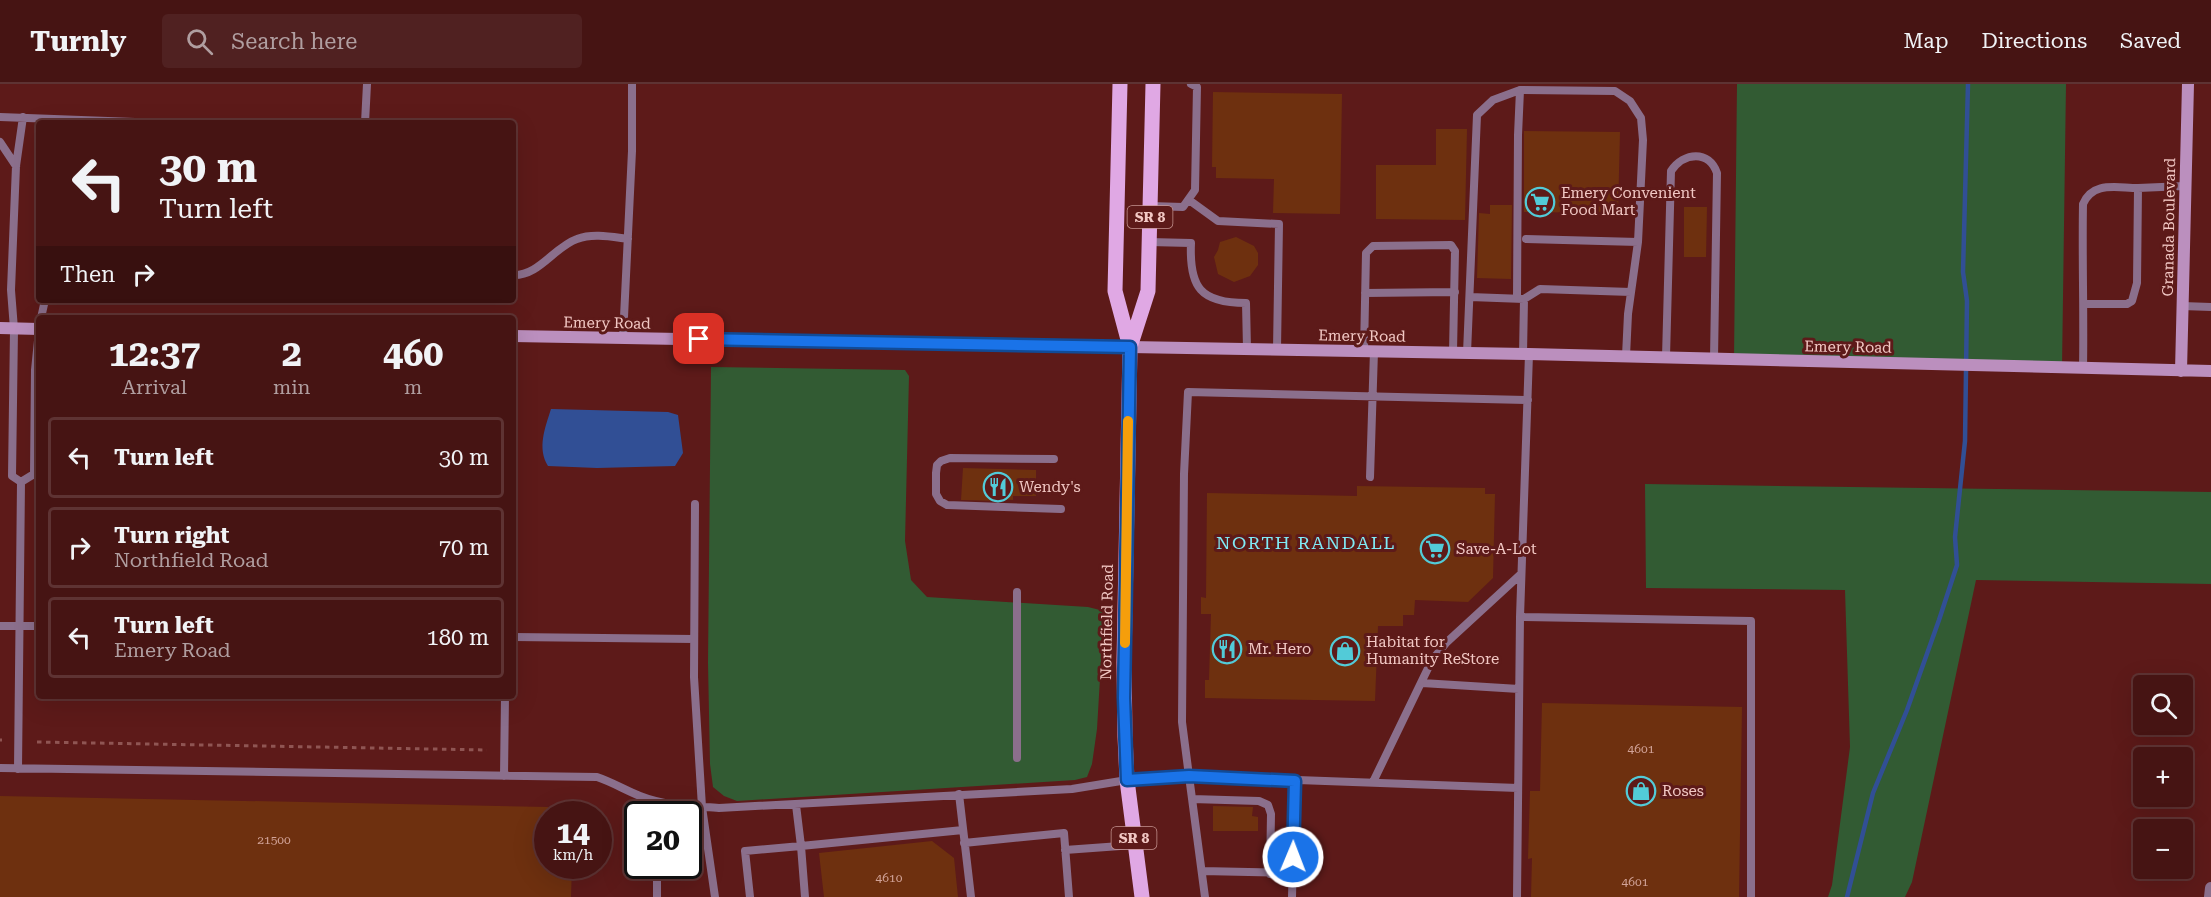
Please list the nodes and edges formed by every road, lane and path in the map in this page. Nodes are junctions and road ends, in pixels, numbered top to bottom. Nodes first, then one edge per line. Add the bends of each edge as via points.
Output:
1 (368, 84) edge
2 (632, 84) edge
3 (1120, 84) edge
4 (1153, 84) edge
5 (1191, 84) edge
6 (2188, 84) edge
7 (1520, 90) junction
8 (0, 117) edge
9 (23, 117) junction
10 (46, 120) edge
11 (364, 120) edge
12 (0, 142) edge
13 (16, 166) junction
14 (2185, 186) junction
15 (2138, 188) junction
16 (1189, 200) junction
17 (1150, 206) junction
18 (628, 239) junction
19 (1526, 239) dead end
20 (1149, 242) junction
21 (1638, 242) junction
22 (516, 275) edge
23 (1455, 292) junction
24 (1631, 292) junction
25 (1365, 293) junction
26 (1470, 297) junction
27 (1520, 299) junction
28 (2084, 304) junction
29 (2182, 306) junction
30 (2211, 307) edge
31 (0, 328) edge
32 (15, 329) junction
33 (36, 330) edge
34 (516, 336) edge
35 (622, 338) junction
36 (1130, 347) junction
37 (1246, 349) junction
38 (1277, 349) junction
39 (1369, 351) junction
40 (1453, 352) junction
41 (1467, 353) junction
42 (1526, 354) junction
43 (1626, 356) junction
44 (1666, 357) junction
45 (1714, 358) junction
46 (36, 360) edge
47 (2083, 368) junction
48 (2181, 371) junction
49 (2211, 371) edge
50 (1373, 398) junction
51 (1528, 400) junction
52 (1054, 459) dead end
53 (1370, 477) dead end
54 (21, 482) junction
55 (695, 504) dead end
56 (1061, 509) dead end
57 (1521, 574) junction
58 (1017, 592) dead end
59 (1520, 617) junction
60 (0, 626) edge
61 (20, 626) junction
62 (36, 626) edge
63 (516, 637) edge
64 (694, 639) junction
65 (1422, 683) junction
66 (1519, 689) junction
67 (505, 699) edge
68 (37, 741) dead end
69 (487, 750) dead end
70 (1017, 758) dead end
71 (0, 768) edge
72 (18, 769) junction
73 (504, 776) junction
74 (1189, 776) junction
75 (1127, 780) junction
76 (1295, 781) junction
77 (1373, 782) junction
78 (1518, 788) junction
79 (959, 794) junction
80 (1192, 799) junction
81 (658, 801) edge
82 (702, 801) edge
83 (796, 805) junction
84 (702, 807) joint
85 (963, 830) junction
86 (964, 843) junction
87 (1134, 845) junction
88 (801, 846) junction
89 (1065, 850) junction
90 (1202, 871) junction
91 (1292, 873) junction
92 (1270, 874) junction
93 (657, 879) edge
94 (2211, 888) edge
95 (657, 897) edge
96 (715, 897) edge
97 (750, 897) edge
98 (805, 897) edge
99 (971, 897) edge
100 (1070, 897) edge
101 (1142, 897) edge
102 (1205, 897) edge
103 (1292, 897) edge
104 (1518, 897) edge
105 (1751, 897) edge
106 (2210, 897) edge

1 - 11 lane
2 - 18 lane
3 - 36 main road, Northfield Road / SR 8 via 1115,291
4 - 17 main road, Northfield Road / SR 8
5 - 16 lane via 1197,87 1196,179
6 - 14 main road, Granada Boulevard
7 - 21 lane via 1615,91 1630,101 1641,118 1643,140
7 - 26 lane via 1493,100 1477,115
7 - 27 lane
8 - 9 lane
9 - 10 lane
9 - 13 lane
12 - 13 lane
13 - 32 lane via 11,290
14 - 15 lane
14 - 29 main road, Granada Boulevard
15 - 28 lane via 2137,283 2133,301
15 - 28 lane via 2095,188 2087,195 2083,204
16 - 17 lane via 1184,207
16 - 38 lane via 1218,221 1279,224
17 - 20 main road, Northfield Road / SR 8
18 - 22 lane via 575,239 533,269
18 - 35 lane
19 - 21 lane
20 - 36 main road, Northfield Road / SR 8 via 1148,291
20 - 37 lane via 1191,243 1190,269 1195,284 1227,303 1246,303
21 - 24 lane
23 - 25 lane
23 - 25 lane via 1455,251 1451,245 1385,245 1373,246 1366,253
23 - 40 lane
24 - 27 lane via 1540,289
24 - 43 lane
25 - 39 lane
26 - 27 lane
26 - 41 lane
27 - 42 lane
28 - 47 lane
29 - 30 lane
29 - 48 main road, Granada Boulevard
31 - 32 main road
32 - 33 main road
32 - 54 lane via 12,476
34 - 35 main road, Emery Road
35 - 36 main road, Emery Road
36 - 37 main road, Emery Road
36 - 75 main road, Northfield Road / SR 8 via 1124,698
37 - 38 main road, Emery Road
38 - 39 main road, Emery Road
39 - 40 main road, Emery Road
39 - 50 lane
40 - 41 main road, Emery Road
41 - 42 main road, Emery Road
42 - 43 main road, Emery Road
42 - 51 lane
43 - 44 main road, Emery Road
44 - 45 main road, Emery Road
44 - 45 lane via 1671,171 1678,161 1690,156 1706,158 1717,173
45 - 47 main road, Emery Road
46 - 54 lane via 34,474
47 - 48 main road, Emery Road
48 - 49 main road, Emery Road
50 - 51 lane
50 - 53 lane
50 - 74 lane via 1188,392 1182,722
51 - 57 lane
52 - 56 lane via 950,458 938,465 936,494 947,505
54 - 61 lane
55 - 64 lane
57 - 59 lane
57 - 65 lane via 1447,642 1432,660
58 - 70 lane
59 - 66 lane
59 - 105 lane via 1751,621
60 - 61 lane
61 - 62 lane
61 - 72 lane
63 - 64 lane
64 - 82 lane
65 - 66 lane
65 - 77 lane
66 - 78 lane
67 - 73 lane
68 - 69 path
71 - 72 lane
72 - 73 lane
73 - 81 lane via 597,777
74 - 75 lane
74 - 76 lane
74 - 80 lane
75 - 79 lane via 1072,789
75 - 87 main road, Northfield Road / SR 8
76 - 77 lane
76 - 91 lane
77 - 78 lane
78 - 104 lane
79 - 83 lane
79 - 85 lane
80 - 90 lane
80 - 92 lane via 1259,801 1269,806
83 - 84 lane
83 - 88 lane
84 - 96 lane
85 - 86 lane
85 - 88 lane
86 - 89 lane via 1064,833
86 - 99 lane
87 - 89 lane
87 - 101 main road, Northfield Road / SR 8
88 - 97 lane via 746,851
88 - 98 lane
89 - 100 lane
90 - 92 lane
90 - 102 lane
91 - 92 lane
91 - 103 lane
93 - 95 lane
94 - 106 street

